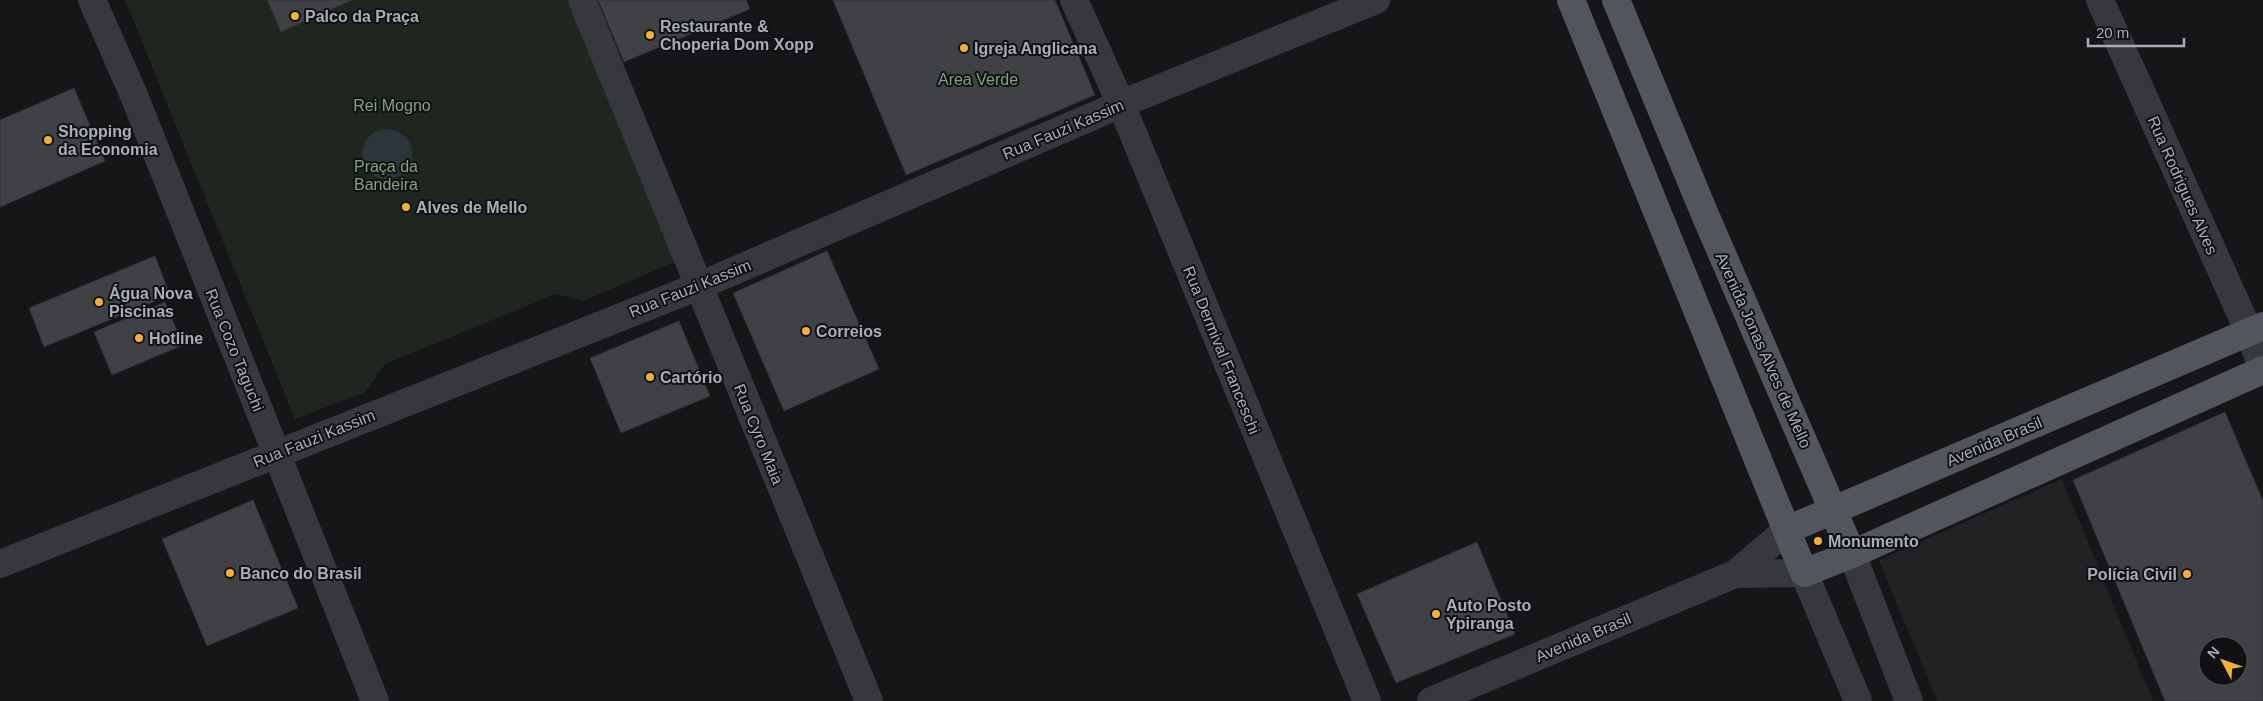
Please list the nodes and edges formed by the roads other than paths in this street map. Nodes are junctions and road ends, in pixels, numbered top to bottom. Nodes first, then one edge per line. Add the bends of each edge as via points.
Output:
1 (92, 0) edge
2 (582, 0) edge
3 (1074, 0) edge
4 (1376, 0) edge
5 (1571, 0) edge
6 (1616, 0) edge
7 (2100, 0) edge
8 (1120, 104) junction
9 (698, 286) junction
10 (2256, 329) edge
11 (2263, 370) edge
12 (276, 453) junction
13 (1834, 510) junction
14 (1787, 530) junction
15 (1852, 554) junction
16 (0, 564) edge
17 (1804, 573) junction
18 (1735, 574) junction
19 (375, 701) edge
20 (869, 701) edge
21 (1366, 701) edge
22 (1431, 701) edge
23 (1858, 701) edge
24 (1909, 701) edge

1 - 12 street, Rua Cozo Taguchi via 133,93
2 - 9 street, Rua Cyro Maia
3 - 8 street, Rua Dermival Franceschi
4 - 8 street, Rua Fauzi Kassim
5 - 14 main road
6 - 13 main road, Avenida Jonas Alves de Mello via 1706,217
7 - 10 street, Rua Rodrigues Alves
8 - 9 street, Rua Fauzi Kassim
8 - 21 street, Rua Dermival Franceschi
9 - 12 street, Rua Fauzi Kassim
9 - 20 street, Rua Cyro Maia
10 - 11 street, Rua Rodrigues Alves
10 - 13 main road, Avenida Brasil
11 - 15 main road, Avenida Brasil
12 - 16 street, Rua Fauzi Kassim
12 - 19 street, Rua Cozo Taguchi
13 - 14 main road, Avenida Brasil
13 - 15 main road, Avenida Jonas Alves de Mello
14 - 17 main road
14 - 18 street, Avenida Brasil
15 - 17 main road, Avenida Brasil
15 - 24 street, Avenida Jonas Alves de Mello
17 - 18 street, Avenida Brasil
17 - 23 street
18 - 22 street, Avenida Brasil

